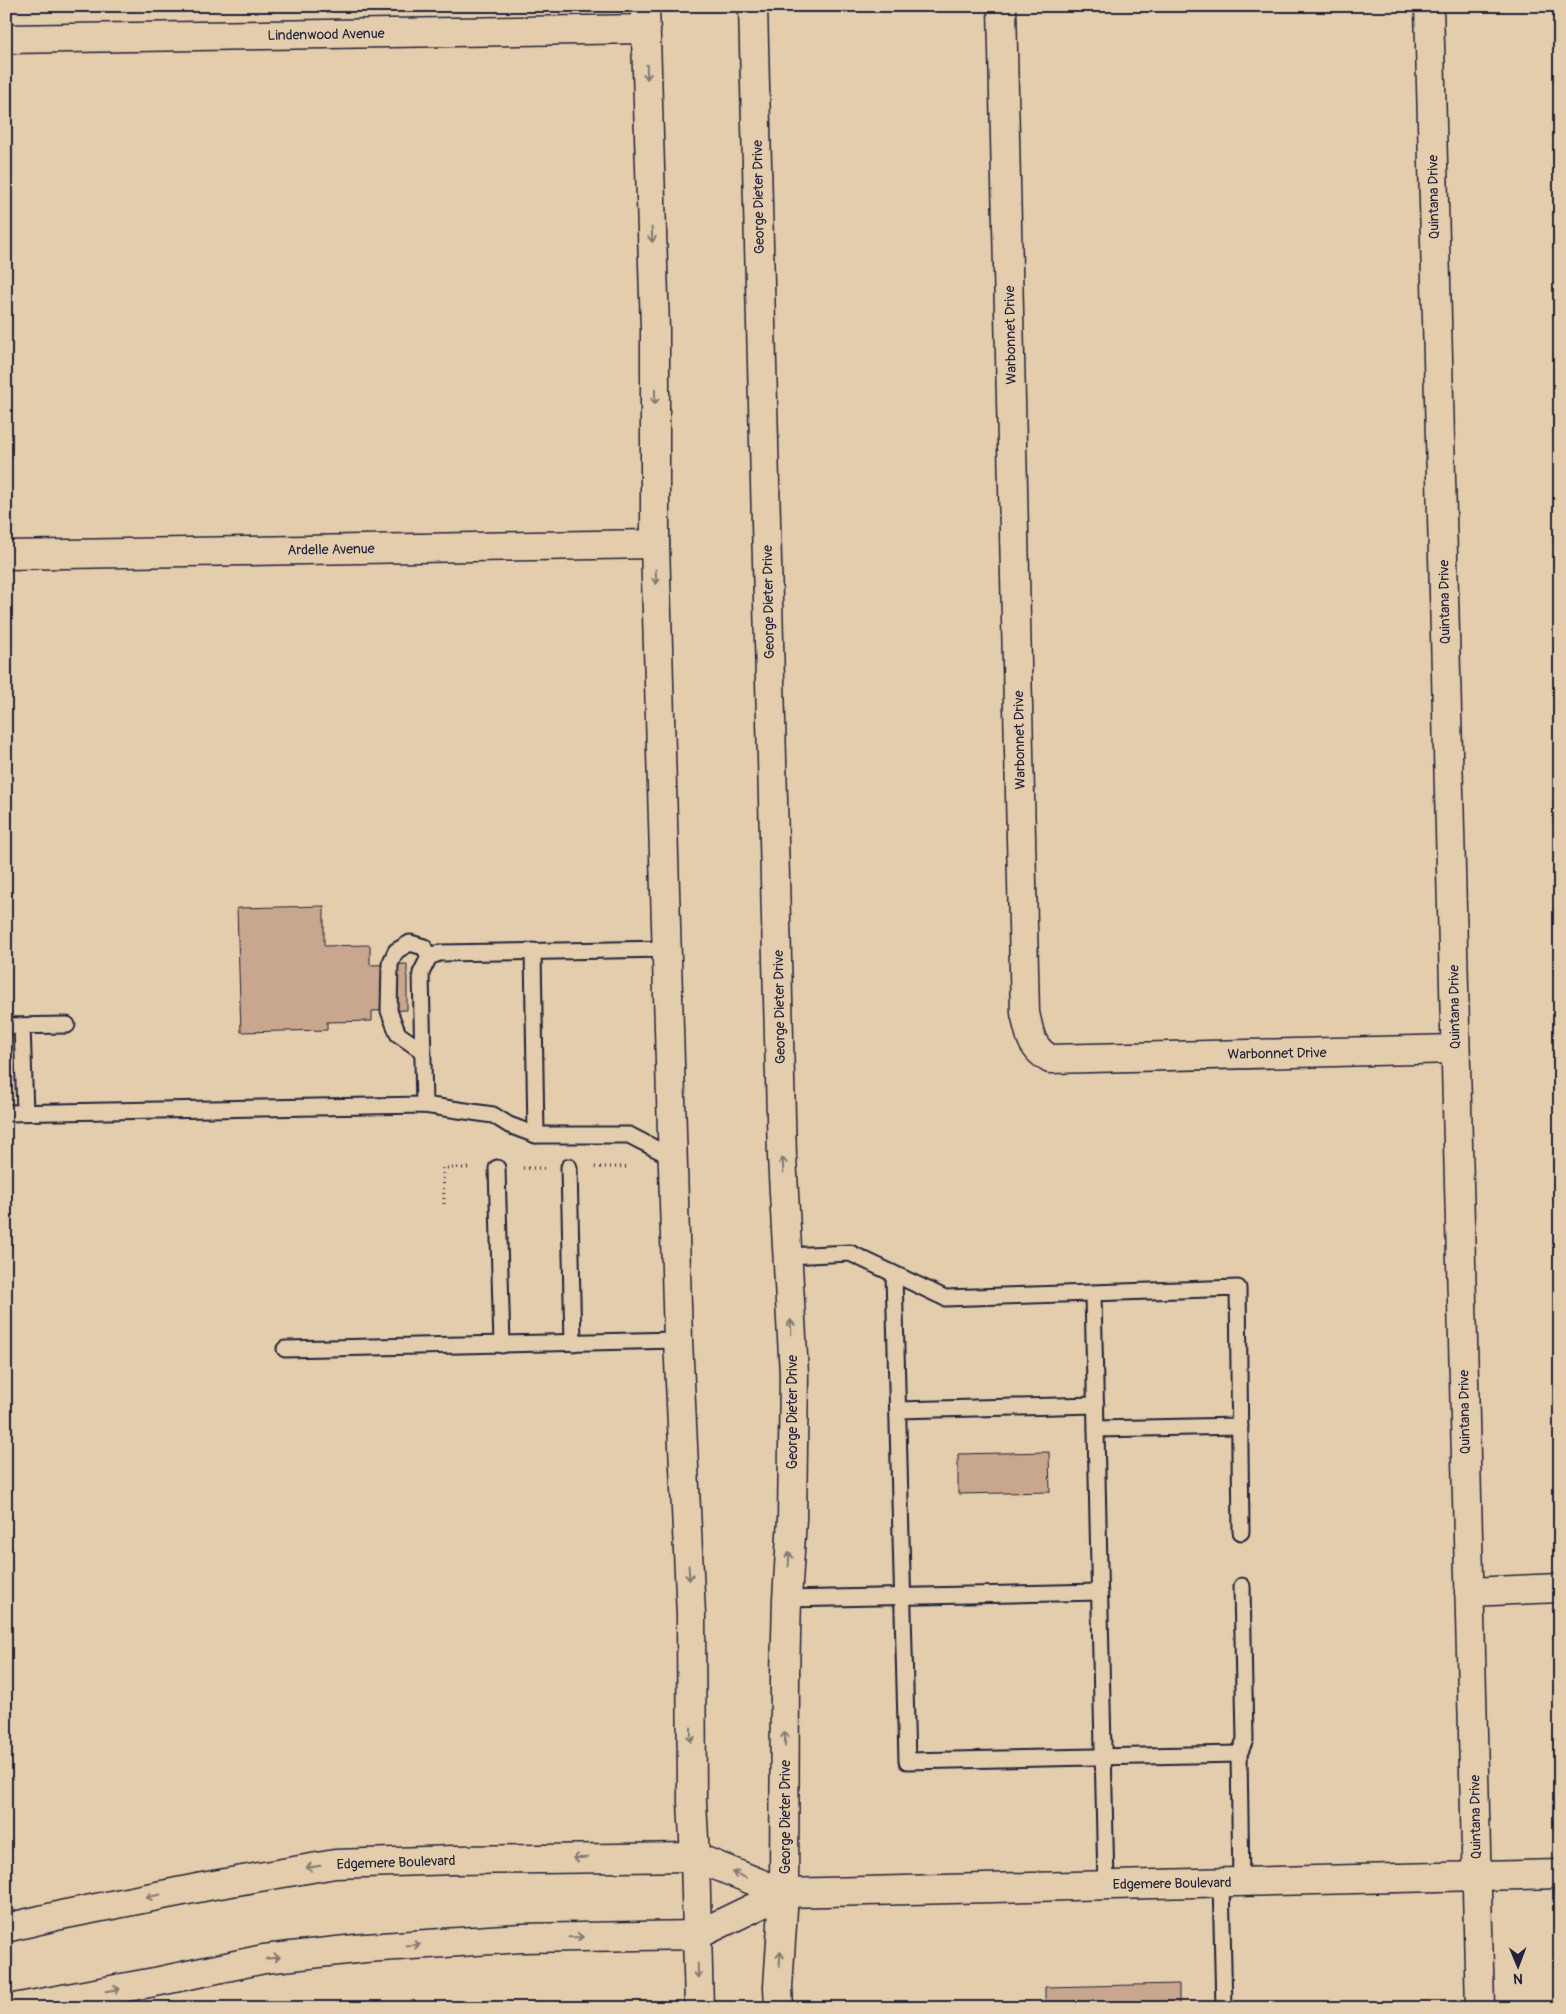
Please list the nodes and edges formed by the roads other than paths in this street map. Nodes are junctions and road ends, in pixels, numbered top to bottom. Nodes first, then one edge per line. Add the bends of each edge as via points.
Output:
1 (753, 6) edge
2 (1002, 6) edge
3 (1429, 6) edge
4 (645, 18) edge
5 (6, 39) edge
6 (655, 544) junction
7 (6, 555) edge
8 (667, 949) junction
9 (533, 952) junction
10 (429, 957) junction
11 (67, 1025) dead end
12 (14, 1026) edge
13 (1455, 1049) junction
14 (422, 1050) junction
15 (424, 1105) junction
16 (6, 1112) edge
17 (25, 1112) junction
18 (536, 1135) junction
19 (674, 1158) junction
20 (570, 1167) dead end
21 (498, 1168) dead end
22 (788, 1256) junction
23 (894, 1275) junction
24 (1094, 1294) junction
25 (678, 1340) junction
26 (572, 1343) junction
27 (502, 1345) junction
28 (285, 1349) dead end
29 (1096, 1405) junction
30 (898, 1410) junction
31 (1240, 1426) junction
32 (1096, 1429) junction
33 (1241, 1532) dead end
34 (1242, 1586) dead end
35 (1560, 1588) edge
36 (1100, 1592) junction
37 (1469, 1592) junction
38 (903, 1597) junction
39 (787, 1599) junction
40 (1239, 1754) junction
41 (1104, 1757) junction
42 (695, 1857) junction
43 (1560, 1874) edge
44 (1476, 1876) junction
45 (1231, 1882) junction
46 (1106, 1884) junction
47 (784, 1893) junction
48 (6, 1928) edge
49 (697, 1935) junction
50 (14, 2008) edge
51 (699, 2008) edge
52 (779, 2008) edge
53 (1224, 2008) edge
54 (1480, 2008) edge

22 -> 1 main road, George Dieter Drive via 782,1157
2 - 13 main road, Warbonnet Drive via 1025,1013 1032,1042 1040,1053 1050,1058
3 - 13 main road, Quintana Drive
4 - 5 main road, Lindenwood Avenue
4 -> 6 main road via 655,329
6 - 7 main road, Ardelle Avenue
6 -> 8 main road
8 - 9 lane
8 - 19 main road
9 - 10 lane via 439,953
9 - 18 lane
10 - 14 lane via 421,973
10 - 14 lane via 424,947 410,943 396,951 390,964 389,1011 398,1034
11 - 12 lane
12 - 17 lane
13 - 37 main road, Quintana Drive
14 - 15 lane
15 - 17 lane
15 - 18 lane via 493,1115
16 - 17 lane
18 - 19 lane via 629,1135
19 - 25 main road
20 - 26 lane
21 - 27 lane
22 - 23 lane via 850,1253
39 -> 22 main road, George Dieter Drive via 792,1519 794,1374
23 - 24 lane via 945,1298
23 - 30 lane
24 - 29 lane
24 - 31 lane via 1238,1288
25 - 26 lane
25 -> 42 main road via 691,1615
26 - 27 lane
27 - 28 lane
29 - 30 lane
29 - 32 lane
30 - 38 lane
31 - 32 lane
31 - 33 lane
32 - 36 lane
34 - 40 lane via 1245,1740
35 - 37 main road
36 - 38 lane
36 - 41 lane
37 - 44 main road, Quintana Drive
38 - 39 lane
38 - 41 lane via 907,1761
47 -> 39 main road, George Dieter Drive
40 - 41 lane
40 - 45 lane
41 - 46 lane
47 -> 42 main road, Edgemere Boulevard
42 -> 48 main road, Edgemere Boulevard via 334,1864 208,1886
42 - 49 main road
43 - 44 main road, Edgemere Boulevard
44 - 45 main road, Edgemere Boulevard
44 - 54 main road, Quintana Drive
45 - 46 main road, Edgemere Boulevard
45 - 53 lane
46 - 47 main road, Edgemere Boulevard
47 - 49 main road, Edgemere Boulevard
52 -> 47 main road, George Dieter Drive
50 -> 49 main road, Edgemere Boulevard via 264,1959 365,1948 522,1938
49 -> 51 main road

